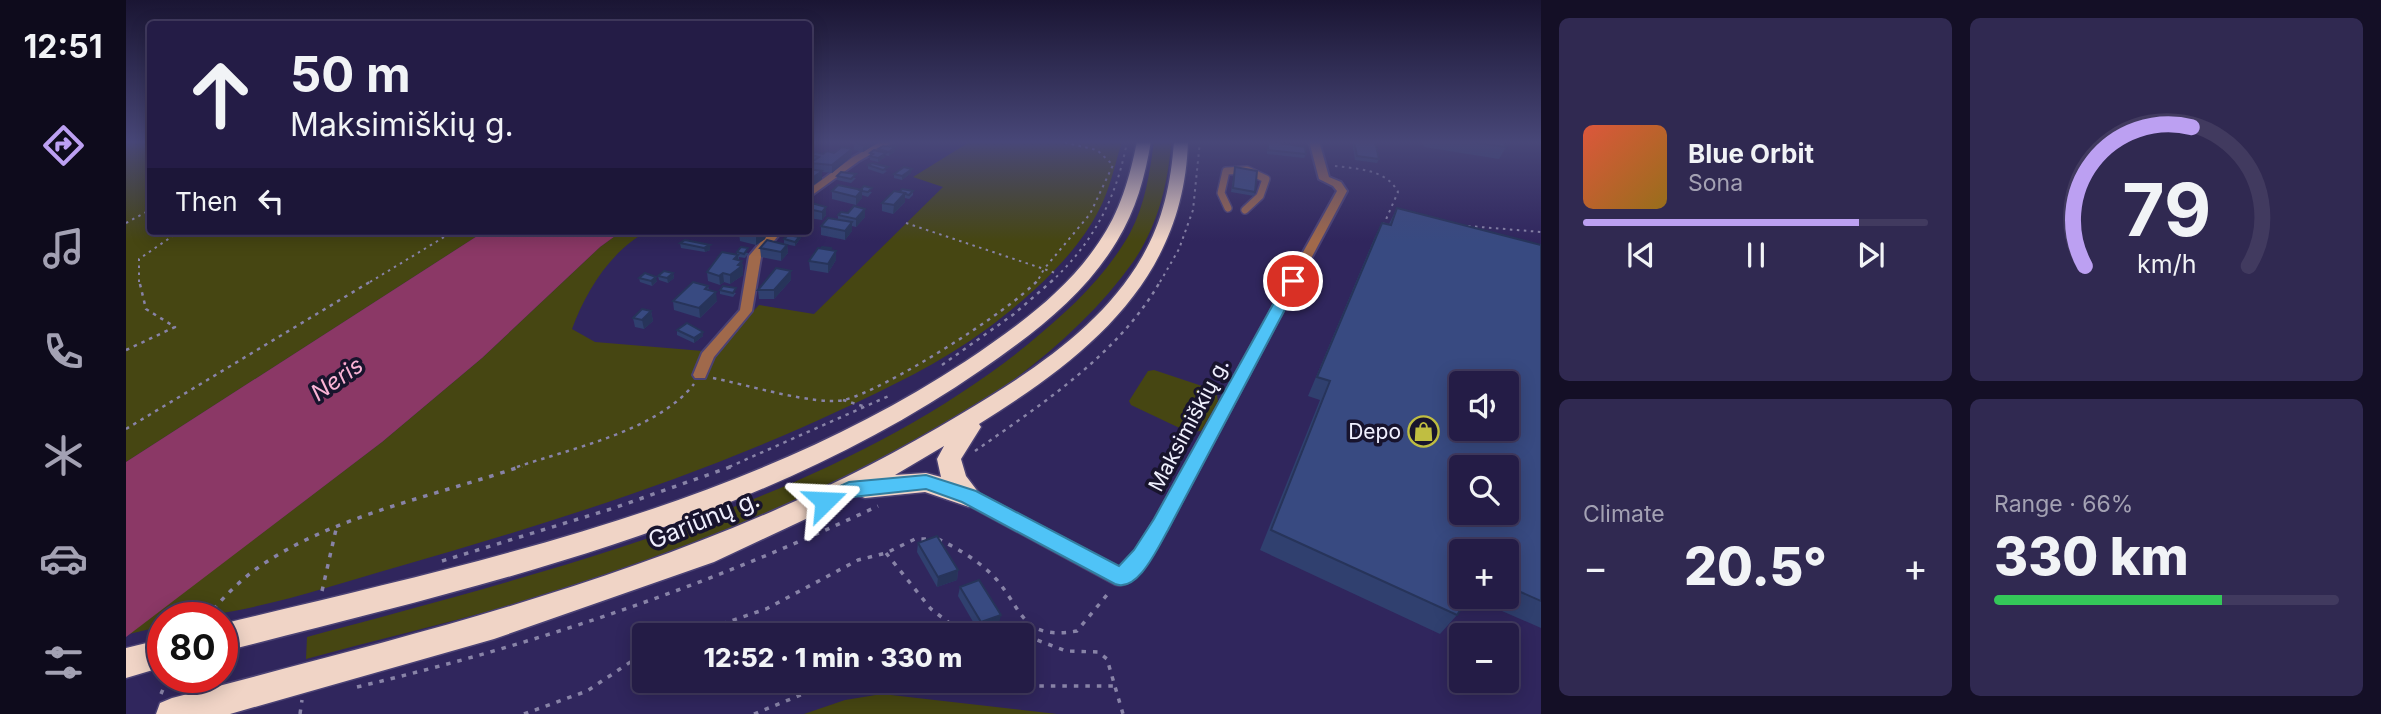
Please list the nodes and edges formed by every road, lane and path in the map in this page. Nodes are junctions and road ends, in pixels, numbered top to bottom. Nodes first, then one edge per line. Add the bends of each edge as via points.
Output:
1 (836, 174) edge
2 (1109, 174) edge
3 (1118, 174) edge
4 (1138, 174) edge
5 (1177, 174) edge
6 (1225, 174) edge
7 (1260, 174) edge
8 (1323, 174) edge
9 (1383, 174) edge
10 (812, 192) edge
11 (1228, 208) dead end
12 (1245, 210) dead end
13 (147, 212) edge
14 (126, 223) edge
15 (906, 223) dead end
16 (1458, 225) edge
17 (1381, 230) edge
18 (1541, 232) edge
19 (174, 235) edge
20 (447, 235) edge
21 (773, 235) edge
22 (1044, 269) junction
23 (1058, 274) junction
24 (126, 349) edge
25 (938, 367) dead end
26 (700, 375) junction
27 (899, 390) dead end
28 (843, 400) junction
29 (866, 407) junction
30 (974, 419) junction
31 (126, 429) edge
32 (849, 490) junction
33 (969, 497) junction
34 (337, 525) junction
35 (886, 553) junction
36 (431, 564) dead end
37 (1122, 578) junction
38 (333, 591) dead end
39 (218, 602) edge
40 (725, 623) edge
41 (946, 623) edge
42 (1025, 623) edge
43 (1034, 626) edge
44 (238, 634) edge
45 (1034, 639) edge
46 (147, 657) edge
47 (632, 661) edge
48 (126, 663) edge
49 (1034, 686) edge
50 (1116, 686) junction
51 (296, 691) junction
52 (806, 693) edge
53 (172, 714) edge
54 (300, 714) edge
55 (524, 714) edge
56 (754, 714) edge
57 (1123, 714) edge

1 - 10 street
2 - 22 path via 1090,214
3 - 23 path via 1110,203
4 - 44 highway, Gariūnų g. via 1112,236 1086,271 999,349 917,401 798,461 701,501 485,570
5 - 30 highway, Gariūnų g. via 1164,231 1131,287 1053,366
6 - 11 lane via 1221,193
7 - 12 lane via 1266,179 1260,196
8 - 37 street, Maksimiškių g. via 1342,191 1161,524
9 - 17 path via 1398,192
13 - 14 path
15 - 22 path
16 - 18 path
19 - 24 path via 139,259 138,295 157,320 176,327
20 - 31 path
21 - 26 street via 755,256 746,311 707,356
22 - 23 path
22 - 28 path via 1037,282 959,340
23 - 25 path via 986,336
26 - 28 path via 821,400
26 - 34 path via 685,399 617,432
27 - 29 path
28 - 29 path
29 - 36 path via 762,456 678,488
30 - 32 highway, Gariūnų g.
30 - 33 highway via 949,459 954,480
32 - 33 highway via 926,482
32 - 51 highway, Gariūnų g. via 729,547
33 - 37 street
34 - 38 path via 322,594
34 - 39 path via 257,565
35 - 40 path via 858,560 766,609
35 - 41 path via 915,593
35 - 42 path via 915,539 940,540 962,550 996,579
37 - 43 path via 1077,631 1059,634
45 - 50 path via 1066,651 1098,652 1107,659
46 - 48 highway
47 - 55 path via 587,691
49 - 50 path
50 - 57 path
51 - 53 highway, Gariūnų g.
51 - 54 path
52 - 56 path

